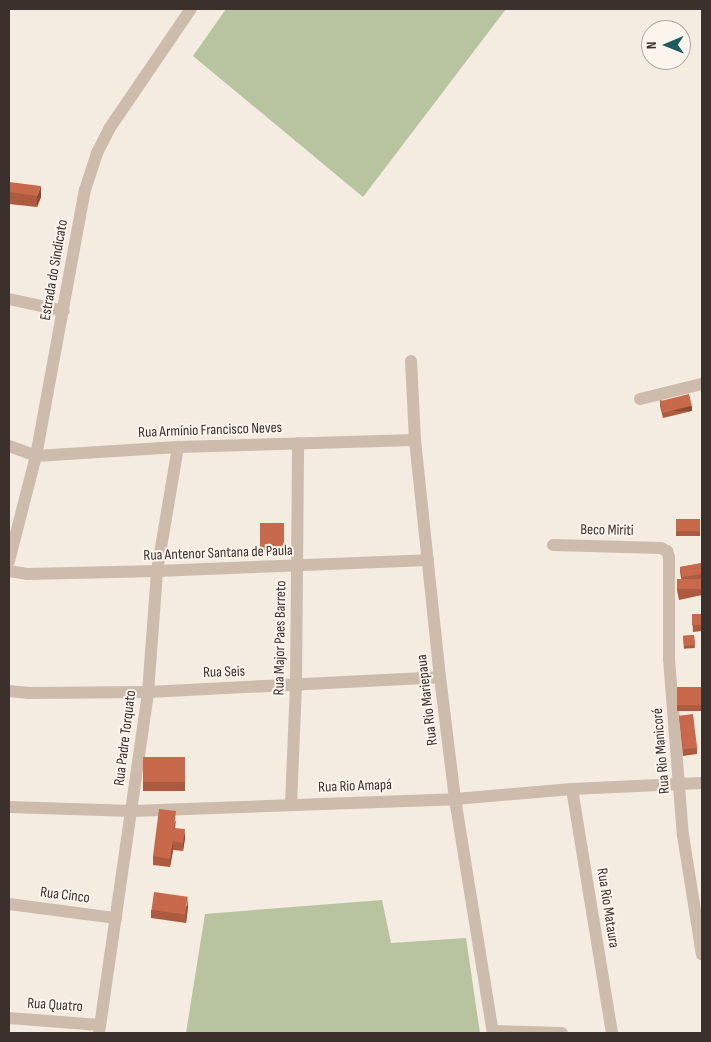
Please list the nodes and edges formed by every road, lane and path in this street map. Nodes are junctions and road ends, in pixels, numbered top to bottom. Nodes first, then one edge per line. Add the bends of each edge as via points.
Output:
1 (192, 9) edge
2 (9, 299) edge
3 (64, 311) junction
4 (411, 361) dead end
5 (702, 384) edge
6 (640, 399) dead end
7 (415, 440) junction
8 (298, 443) junction
9 (9, 446) edge
10 (178, 447) junction
11 (36, 456) junction
12 (553, 545) dead end
13 (660, 548) joint
14 (428, 560) junction
15 (9, 561) edge
16 (298, 567) junction
17 (9, 570) edge
18 (158, 571) junction
19 (440, 677) junction
20 (296, 686) junction
21 (9, 691) edge
22 (148, 692) junction
23 (702, 783) edge
24 (680, 784) junction
25 (572, 789) junction
26 (456, 799) junction
27 (291, 804) junction
28 (9, 806) edge
29 (132, 810) junction
30 (9, 904) edge
31 (116, 918) junction
32 (702, 955) edge
33 (9, 1018) edge
34 (99, 1029) edge
35 (493, 1032) edge
36 (562, 1033) edge
37 (612, 1033) edge

1 - 3 street, Estrada do Sindicato via 109,129 97,152 85,190
2 - 3 street
3 - 11 street, Estrada do Sindicato
4 - 7 street, Rua Rio Mariepaua
5 - 6 street
7 - 8 street, Rua Armínio Francisco Neves
7 - 14 street, Rua Rio Mariepaua
8 - 10 street, Rua Armínio Francisco Neves
8 - 16 street, Rua Major Paes Barreto
9 - 11 street, Rua Armínio Francisco Neves
10 - 11 street, Rua Armínio Francisco Neves
10 - 18 street, Rua Padre Torquato
11 - 15 street, Estrada do Sindicato
12 - 13 street, Beco Miriti
13 - 24 street, Rua Rio Manicoré via 667,551 669,557 669,659
14 - 16 street, Rua Antenor Santana de Paula
14 - 19 street, Rua Rio Mariepaua
16 - 18 street, Rua Antenor Santana de Paula
16 - 20 street, Rua Major Paes Barreto
17 - 18 street, Rua Antenor Santana de Paula via 27,574
18 - 22 street, Rua Padre Torquato
19 - 20 street, Rua Seis
19 - 26 street, Rua Rio Mariepaua
20 - 22 street, Rua Seis
20 - 27 street, Rua Major Paes Barreto
21 - 22 street, Rua Seis
22 - 29 street, Rua Padre Torquato
23 - 24 street, Rua Rio Amapá
24 - 25 street, Rua Rio Amapá
24 - 32 street, Rua Rio Manicoré via 683,835
25 - 26 street, Rua Rio Amapá
25 - 37 street, Rua Rio Mataura
26 - 27 street, Rua Rio Amapá
26 - 35 street, Rua Rio Mariepaua
27 - 29 street, Rua Rio Amapá
28 - 29 street, Rua Rio Amapá
29 - 31 street, Rua Padre Torquato
30 - 31 street, Rua Cinco
31 - 34 street, Rua Padre Torquato
33 - 34 street, Rua Quatro
35 - 36 street

